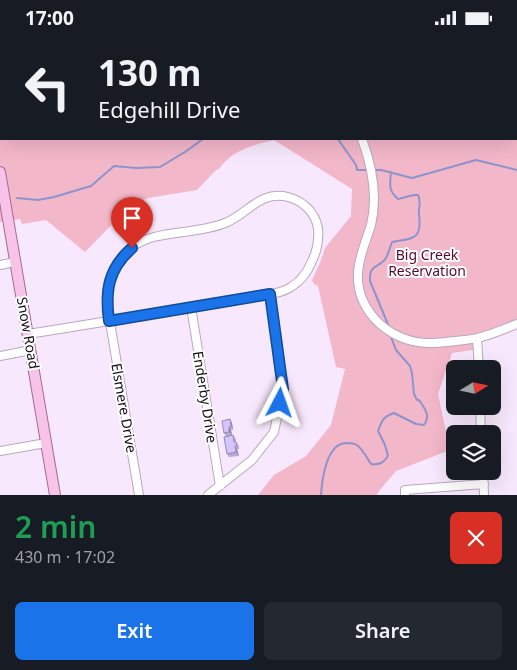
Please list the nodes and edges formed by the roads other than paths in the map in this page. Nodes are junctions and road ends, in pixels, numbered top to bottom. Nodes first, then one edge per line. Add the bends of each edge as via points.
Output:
1 (362, 140) edge
2 (0, 172) edge
3 (15, 262) junction
4 (0, 265) edge
5 (270, 294) junction
6 (191, 307) junction
7 (109, 321) junction
8 (517, 324) edge
9 (28, 335) junction
10 (477, 338) junction
11 (31, 350) junction
12 (0, 356) edge
13 (478, 360) edge
14 (46, 443) junction
15 (0, 451) edge
16 (484, 480) edge
17 (484, 485) junction
18 (220, 486) junction
19 (405, 492) edge
20 (55, 495) edge
21 (139, 495) edge
22 (208, 495) edge
23 (484, 495) edge

1 - 10 street via 369,157 374,210 359,264 358,287 366,307 385,328 413,341 430,343
2 - 3 main road, Snow Road
3 - 4 street
3 - 9 main road, Snow Road
5 - 6 street
5 - 7 street, Elsmere Drive via 289,288 302,277 313,260 318,242 315,219 308,208 280,196 257,202 225,223 152,237 138,243 121,258 109,283
5 - 18 street via 283,389 274,432 252,460
6 - 7 street
6 - 18 street, Enderby Drive
7 - 9 street
7 - 21 street, Elsmere Drive
8 - 10 street
9 - 11 main road, Snow Road
10 - 13 street
11 - 12 street
11 - 14 main road, Snow Road
14 - 15 street
14 - 20 main road, Snow Road
16 - 17 street
17 - 19 street
17 - 23 street
18 - 22 street

